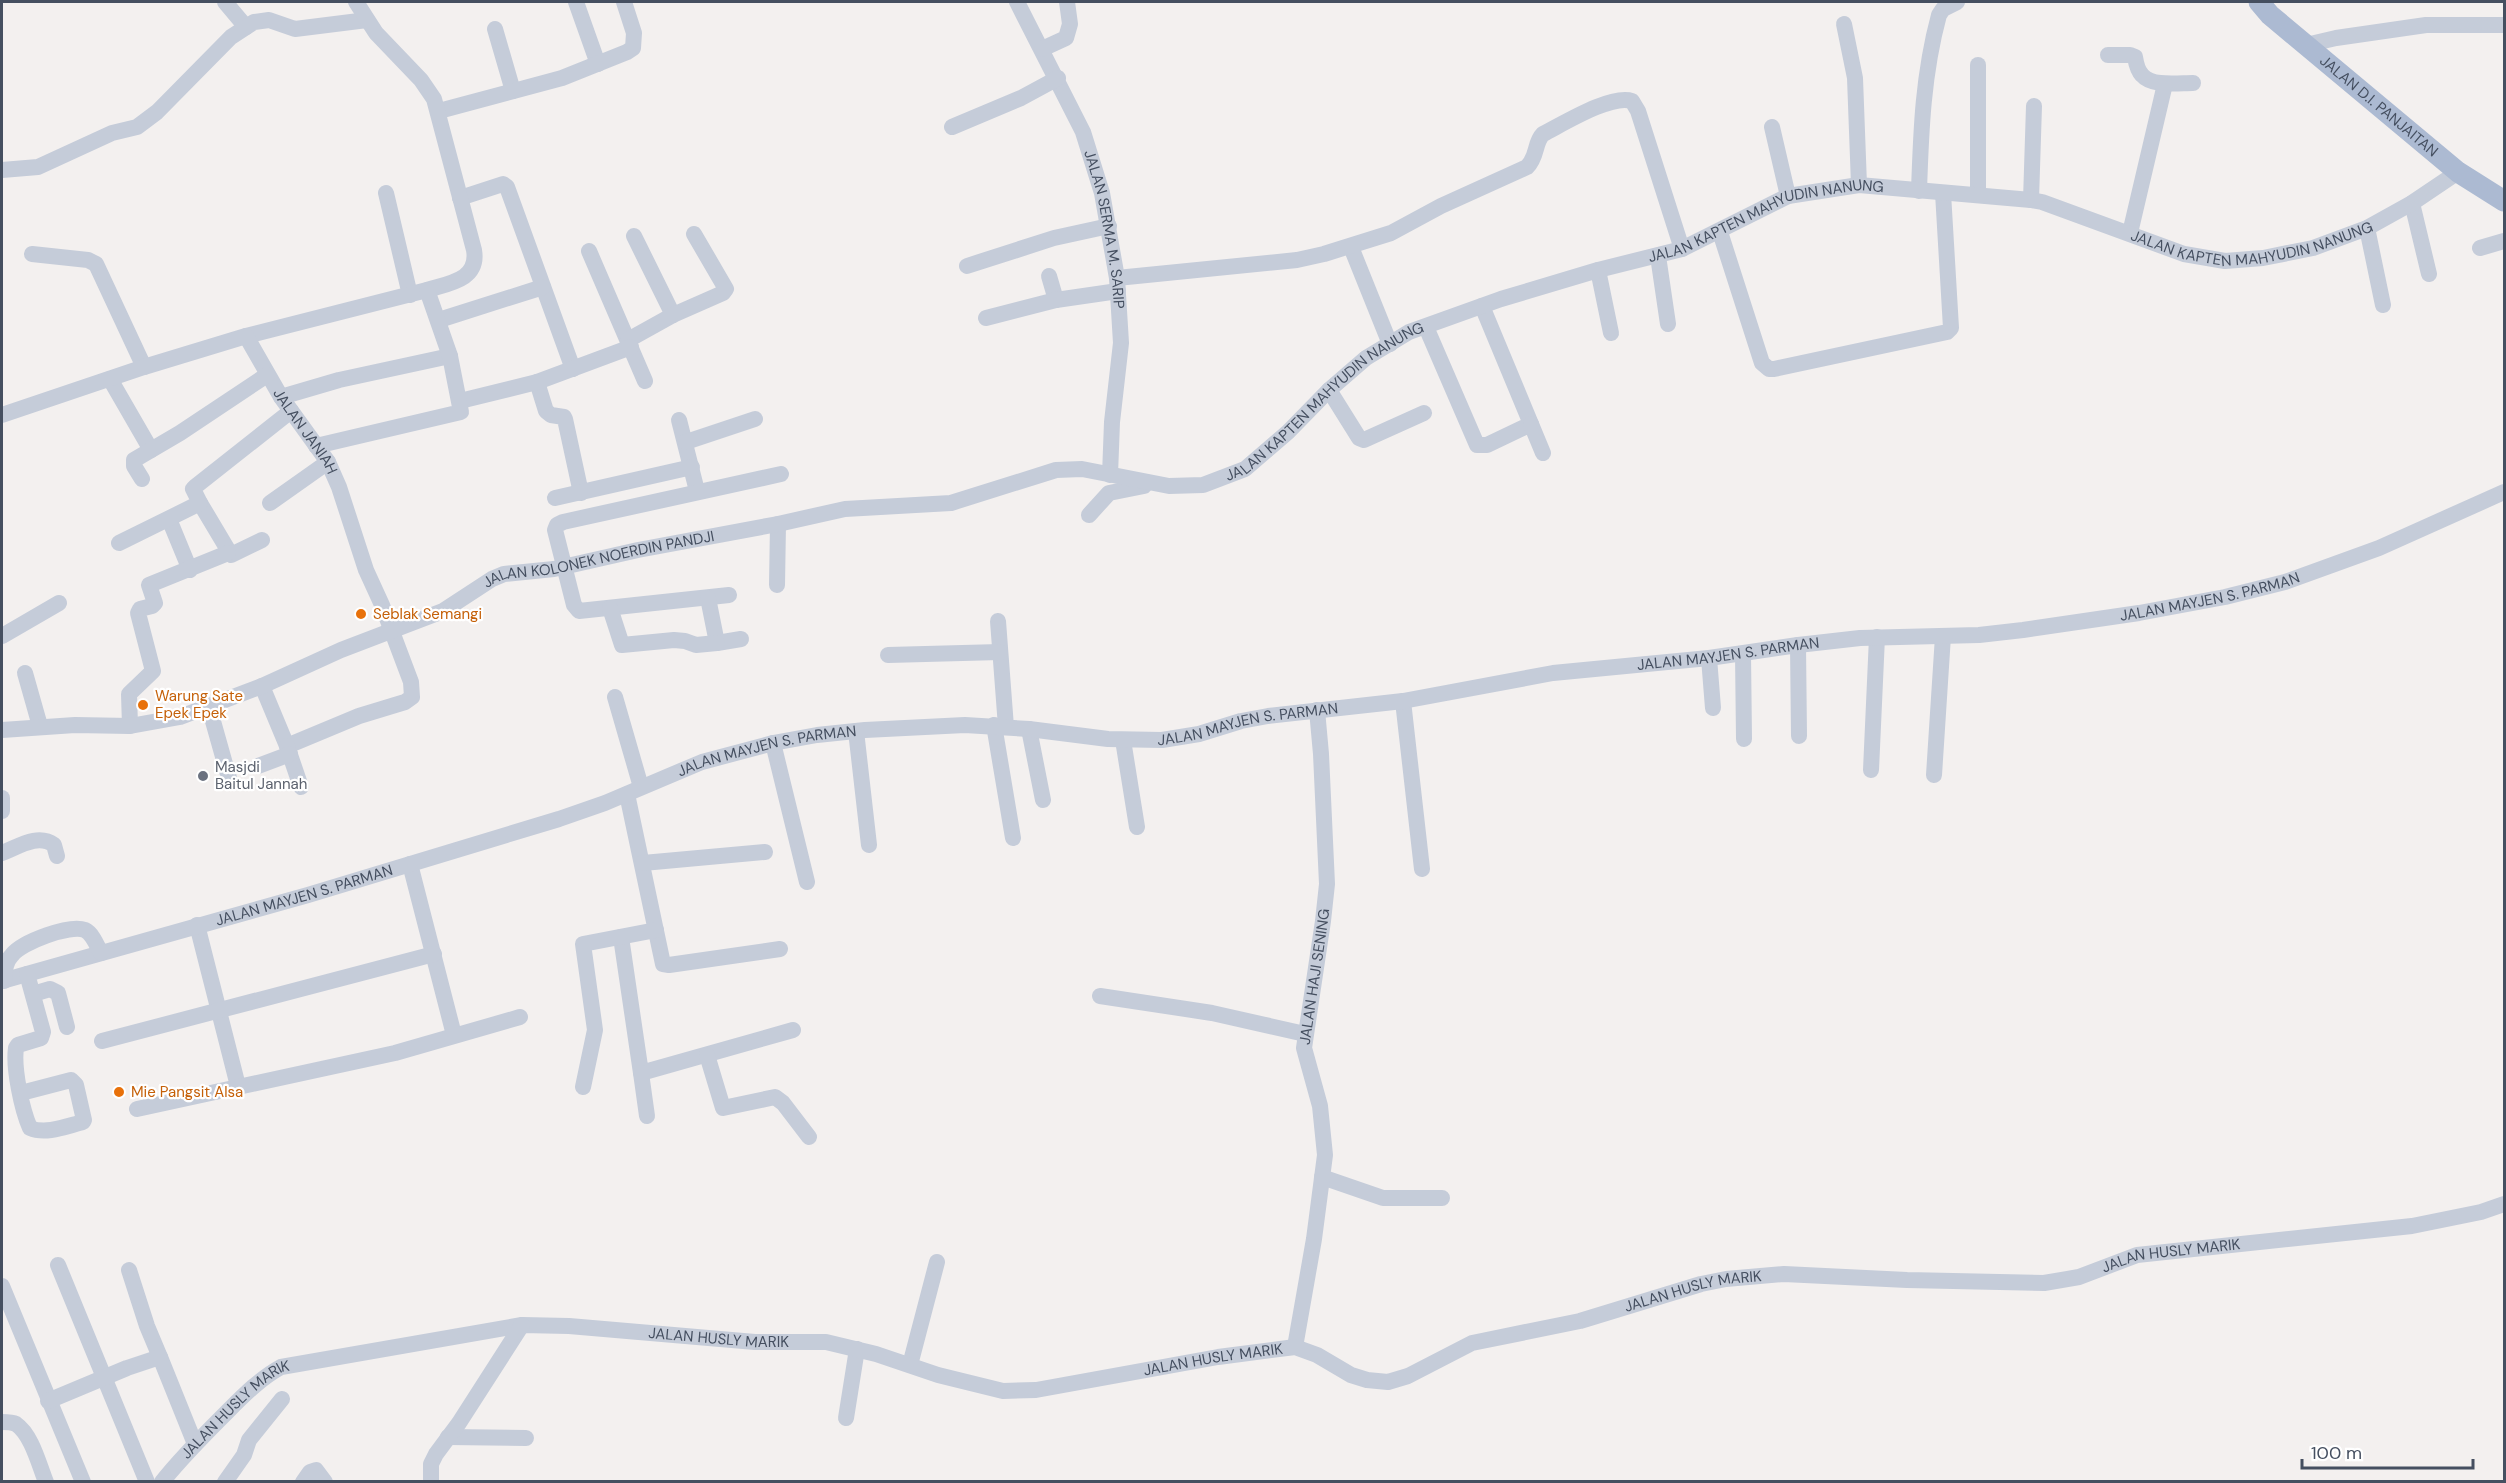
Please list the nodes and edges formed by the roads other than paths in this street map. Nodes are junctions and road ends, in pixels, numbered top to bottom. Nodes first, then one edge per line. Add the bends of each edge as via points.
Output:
1 (225, 2) edge
2 (356, 2) edge
3 (576, 2) edge
4 (624, 2) edge
5 (1017, 2) edge
6 (1067, 2) edge
7 (1957, 2) edge
8 (2259, 2) edge
9 (367, 20) junction
10 (1844, 24) dead end
11 (2505, 25) edge
12 (246, 27) junction
13 (495, 29) dead end
14 (2306, 45) junction
15 (1042, 49) junction
16 (2108, 55) dead end
17 (598, 64) junction
18 (1978, 65) dead end
19 (1058, 78) junction
20 (2193, 83) dead end
21 (2165, 84) junction
22 (513, 90) junction
23 (2034, 106) dead end
24 (439, 111) junction
25 (952, 127) dead end
26 (1772, 127) dead end
27 (2, 170) edge
28 (2458, 172) junction
29 (1859, 185) junction
30 (1919, 191) junction
31 (386, 193) dead end
32 (1943, 193) junction
33 (1978, 195) junction
34 (1788, 196) junction
35 (460, 198) junction
36 (2031, 200) junction
37 (2505, 201) edge
38 (2412, 203) junction
39 (1109, 226) junction
40 (2367, 228) junction
41 (1719, 232) junction
42 (2130, 233) junction
43 (694, 234) dead end
44 (634, 236) dead end
45 (2505, 241) edge
46 (1351, 247) junction
47 (2480, 248) dead end
48 (1682, 249) junction
49 (589, 250) dead end
50 (32, 254) dead end
51 (1658, 256) junction
52 (967, 266) dead end
53 (1598, 270) junction
54 (2430, 274) dead end
55 (1049, 276) dead end
56 (1118, 285) junction
57 (543, 287) junction
58 (428, 290) junction
59 (410, 295) junction
60 (1056, 300) junction
61 (2384, 305) dead end
62 (1482, 306) junction
63 (673, 315) junction
64 (986, 318) dead end
65 (439, 320) junction
66 (1668, 324) dead end
67 (1426, 327) junction
68 (1611, 333) dead end
69 (246, 336) junction
70 (629, 344) junction
71 (1390, 344) junction
72 (450, 356) junction
73 (144, 367) junction
74 (573, 369) junction
75 (267, 375) junction
76 (110, 379) junction
77 (645, 381) dead end
78 (537, 382) junction
79 (1329, 390) junction
80 (460, 401) junction
81 (286, 404) junction
82 (1424, 413) dead end
83 (2, 415) edge
84 (755, 419) dead end
85 (679, 420) dead end
86 (1531, 424) junction
87 (686, 442) junction
88 (316, 446) junction
89 (151, 450) junction
90 (1543, 453) dead end
91 (328, 462) junction
92 (692, 467) junction
93 (781, 474) dead end
94 (1110, 475) junction
95 (142, 478) dead end
96 (1156, 484) junction
97 (697, 491) junction
98 (2505, 492) edge
99 (581, 493) junction
100 (555, 498) dead end
101 (200, 503) junction
102 (270, 503) dead end
103 (1089, 515) dead end
104 (169, 519) junction
105 (778, 524) junction
106 (262, 540) dead end
107 (119, 543) dead end
108 (228, 553) junction
109 (566, 566) junction
110 (190, 570) junction
111 (777, 585) dead end
112 (729, 595) dead end
113 (708, 598) junction
114 (59, 603) dead end
115 (610, 608) junction
116 (998, 621) dead end
117 (391, 631) junction
118 (2, 636) edge
119 (1943, 636) junction
120 (1877, 637) junction
121 (741, 639) dead end
122 (717, 643) junction
123 (1798, 645) junction
124 (1000, 652) junction
125 (1743, 654) junction
126 (888, 655) dead end
127 (1709, 658) junction
128 (25, 673) dead end
129 (262, 686) junction
130 (615, 697) dead end
131 (1403, 701) junction
132 (209, 707) junction
133 (1713, 708) dead end
134 (1317, 710) junction
135 (40, 726) junction
136 (130, 726) junction
137 (1000, 726) junction
138 (1029, 729) junction
139 (2, 730) edge
140 (856, 731) junction
141 (1799, 736) dead end
142 (1744, 739) dead end
143 (1124, 740) junction
144 (773, 743) junction
145 (289, 750) junction
146 (258, 766) dead end
147 (1871, 770) dead end
148 (1934, 776) dead end
149 (229, 778) dead end
150 (302, 787) dead end
151 (634, 791) junction
152 (2, 799) edge
153 (1043, 800) dead end
154 (2, 810) edge
155 (1137, 827) dead end
156 (1013, 838) dead end
157 (869, 845) dead end
158 (765, 852) dead end
159 (2, 853) edge
160 (57, 856) dead end
161 (643, 863) junction
162 (410, 864) junction
163 (1422, 870) dead end
164 (807, 882) dead end
165 (197, 925) junction
166 (656, 930) junction
167 (621, 937) junction
168 (780, 949) dead end
169 (101, 953) junction
170 (434, 954) junction
171 (27, 974) junction
172 (3, 981) edge
173 (33, 994) junction
174 (1100, 996) dead end
175 (219, 1009) junction
176 (520, 1017) dead end
177 (67, 1027) dead end
178 (793, 1030) dead end
179 (1305, 1034) junction
180 (454, 1035) junction
181 (102, 1041) dead end
182 (707, 1055) junction
183 (642, 1073) junction
184 (238, 1086) junction
185 (583, 1087) dead end
186 (21, 1093) dead end
187 (137, 1108) dead end
188 (647, 1116) dead end
189 (809, 1137) dead end
190 (1322, 1177) junction
191 (1442, 1198) dead end
192 (2505, 1204) edge
193 (937, 1262) dead end
194 (58, 1265) dead end
195 (129, 1270) dead end
196 (2, 1286) edge
197 (522, 1325) junction
198 (1295, 1347) junction
199 (856, 1349) junction
200 (160, 1357) junction
201 (910, 1365) junction
202 (103, 1378) junction
203 (282, 1399) dead end
204 (48, 1401) junction
205 (846, 1418) dead end
206 (2, 1422) edge
207 (448, 1437) junction
208 (526, 1438) dead end
209 (195, 1444) junction
210 (46, 1482) edge
211 (83, 1482) edge
212 (147, 1482) edge
213 (162, 1482) edge
214 (225, 1482) edge
215 (303, 1482) edge
216 (325, 1482) edge
217 (431, 1482) edge

1 - 12 street
2 - 9 street
3 - 17 street
4 - 17 street via 634,33 633,48
5 - 15 street, JALAN SERMA M. SARIP
6 - 15 street via 1070,24 1066,38
7 - 30 street via 1942,9 1939,15 1926,76
8 - 14 main road, JALAN D.I. PANJAITAN
9 - 12 street via 295,29 269,20
9 - 24 street via 429,89
10 - 29 street via 1855,78
11 - 14 street via 2426,26
12 - 27 street via 137,128 112,133 38,166
13 - 22 street
14 - 28 main road, JALAN D.I. PANJAITAN
15 - 19 street, JALAN SERMA M. SARIP
16 - 21 street via 2130,54 2147,80
17 - 22 street
18 - 33 street
19 - 25 street via 1022,98
19 - 39 street, JALAN SERMA M. SARIP via 1095,166
20 - 21 street
21 - 42 street
22 - 24 street
23 - 36 street
24 - 35 street
26 - 34 street
28 - 37 main road, JALAN D.I. PANJAITAN
28 - 38 street, JALAN KAPTEN MAHYUDIN NANUNG
29 - 30 street, JALAN KAPTEN MAHYUDIN NANUNG
29 - 34 street, JALAN KAPTEN MAHYUDIN NANUNG
30 - 32 street, JALAN KAPTEN MAHYUDIN NANUNG
31 - 59 street
32 - 33 street, JALAN KAPTEN MAHYUDIN NANUNG
32 - 41 street via 1951,328 1774,369 1762,363
33 - 36 street, JALAN KAPTEN MAHYUDIN NANUNG
34 - 41 street, JALAN KAPTEN MAHYUDIN NANUNG
35 - 57 street via 496,185 507,187
35 - 58 street via 475,267 471,273
36 - 42 street, JALAN KAPTEN MAHYUDIN NANUNG
38 - 40 street, JALAN KAPTEN MAHYUDIN NANUNG
38 - 54 street
39 - 52 street via 1054,238
39 - 56 street, JALAN SERMA M. SARIP
40 - 42 street, JALAN KAPTEN MAHYUDIN NANUNG via 2313,248 2225,261 2184,254
40 - 61 street
41 - 48 street, JALAN KAPTEN MAHYUDIN NANUNG
43 - 63 street via 726,289
44 - 63 street
45 - 47 street
46 - 48 street via 1527,167 1543,134 1613,100 1626,99 1638,111
46 - 56 street via 1297,260
46 - 71 street
48 - 51 street, JALAN KAPTEN MAHYUDIN NANUNG
49 - 70 street
50 - 73 street via 96,264
51 - 53 street, JALAN KAPTEN MAHYUDIN NANUNG
51 - 66 street
53 - 62 street, JALAN KAPTEN MAHYUDIN NANUNG
53 - 68 street
55 - 60 street
56 - 60 street
56 - 94 street, JALAN SERMA M. SARIP via 1121,343
57 - 65 street
57 - 74 street
58 - 59 street
58 - 65 street
59 - 69 street
60 - 64 street
62 - 67 street, JALAN KAPTEN MAHYUDIN NANUNG
62 - 86 street
63 - 70 street
65 - 72 street
67 - 71 street, JALAN KAPTEN MAHYUDIN NANUNG
67 - 86 street via 1477,445 1487,446
69 - 73 street
69 - 75 street, JALAN JANIAH
70 - 74 street
70 - 77 street
71 - 79 street, JALAN KAPTEN MAHYUDIN NANUNG via 1366,358
72 - 80 street
72 - 81 street via 339,380
73 - 76 street
74 - 78 street
75 - 81 street, JALAN JANIAH
75 - 89 street
76 - 83 street
76 - 89 street
78 - 80 street
78 - 99 street via 546,411 565,419
79 - 82 street via 1364,440
79 - 96 street, JALAN KAPTEN MAHYUDIN NANUNG via 1245,470 1203,485
80 - 88 street via 461,412 457,415
81 - 88 street, JALAN JANIAH
81 - 101 street via 193,489
84 - 87 street
85 - 87 street
86 - 90 street
87 - 92 street
88 - 91 street, JALAN JANIAH
89 - 95 street via 133,462
91 - 102 street
91 - 117 street, JALAN JANIAH
92 - 97 street
92 - 99 street
93 - 97 street
94 - 96 street, JALAN KAPTEN MAHYUDIN NANUNG
94 - 105 street, JALAN KOLONEK NOERDIN PANDJI via 1082,469 1056,470 951,503 866,506
96 - 103 street via 1109,494
97 - 109 street via 556,525 554,534
98 - 119 street, JALAN MAYJEN S. PARMAN via 2379,548 2253,591 2023,630
99 - 100 street
101 - 104 street
101 - 108 street
104 - 107 street
104 - 110 street
105 - 109 street, JALAN KOLONEK NOERDIN PANDJI
105 - 111 street
106 - 108 street via 235,554
108 - 110 street
109 - 115 street via 574,605 579,611
109 - 117 street, JALAN KOLONEK NOERDIN PANDJI via 504,574 443,611
110 - 136 street via 150,584 155,603 138,610 153,671 129,694
112 - 113 street
113 - 115 street
113 - 122 street
114 - 118 street
115 - 122 street via 622,645 674,640 696,645
116 - 124 street
117 - 129 street, JALAN KOLONEK NOERDIN PANDJI
117 - 145 street, JALAN JANIAH via 411,682 410,699 359,716
119 - 120 street, JALAN MAYJEN S. PARMAN
119 - 148 street
120 - 123 street, JALAN MAYJEN S. PARMAN
120 - 147 street
121 - 122 street
123 - 125 street, JALAN MAYJEN S. PARMAN
123 - 141 street
124 - 126 street
124 - 137 street
125 - 127 street, JALAN MAYJEN S. PARMAN
125 - 142 street
127 - 131 street, JALAN MAYJEN S. PARMAN via 1552,673
127 - 133 street
128 - 135 street
129 - 132 street, JALAN KOLONEK NOERDIN PANDJI
129 - 145 street
130 - 151 street
131 - 134 street, JALAN MAYJEN S. PARMAN
131 - 163 street
132 - 136 street, JALAN KOLONEK NOERDIN PANDJI
132 - 149 street
134 - 143 street, JALAN MAYJEN S. PARMAN via 1241,721 1162,740
134 - 179 street, JALAN HAJI SENING via 1327,884
135 - 136 street, JALAN KOLONEK NOERDIN PANDJI
135 - 139 street, JALAN KOLONEK NOERDIN PANDJI
137 - 138 street, JALAN MAYJEN S. PARMAN
137 - 140 street, JALAN MAYJEN S. PARMAN via 939,725
137 - 156 street
138 - 143 street, JALAN MAYJEN S. PARMAN
138 - 153 street
140 - 144 street, JALAN MAYJEN S. PARMAN
140 - 157 street
143 - 155 street
144 - 151 street, JALAN MAYJEN S. PARMAN via 702,762
144 - 164 street
145 - 146 street
145 - 150 street
151 - 161 street
151 - 162 street, JALAN MAYJEN S. PARMAN via 559,819
152 - 154 street
158 - 161 street
159 - 160 street via 43,840 54,845
161 - 166 street
162 - 165 street, JALAN MAYJEN S. PARMAN
162 - 170 street
165 - 169 street, JALAN MAYJEN S. PARMAN
165 - 175 street
166 - 167 street
166 - 168 street via 660,958 666,965
167 - 183 street
167 - 185 street via 583,944 595,1030
169 - 171 street, JALAN MAYJEN S. PARMAN
169 - 172 street via 84,930 74,928 46,936 12,954 5,965
170 - 175 street
170 - 180 street
171 - 172 street, JALAN MAYJEN S. PARMAN
171 - 173 street
173 - 177 street via 50,989 58,993
173 - 186 street via 43,1032 41,1038 16,1048
174 - 179 street via 1212,1013
175 - 181 street
175 - 184 street
176 - 180 street
178 - 182 street
179 - 190 street, JALAN HAJI SENING via 1304,1048 1323,1127
180 - 184 street via 395,1053
182 - 183 street
182 - 189 street via 723,1107 774,1097
183 - 188 street
184 - 187 street
190 - 191 street via 1383,1198
190 - 198 street, JALAN HAJI SENING
192 - 198 street, JALAN HUSLY MARIK via 2412,1226 2137,1255 2079,1276 2044,1283 1784,1275 1726,1279 1580,1321 1472,1343 1388,1382 1351,1375
193 - 201 street
194 - 202 street
195 - 200 street
196 - 204 street
197 - 199 street, JALAN HUSLY MARIK via 755,1342 818,1342
197 - 207 street
197 - 209 street, JALAN HUSLY MARIK via 281,1367 237,1401
198 - 201 street, JALAN HUSLY MARIK via 1227,1355 1020,1392 984,1387
199 - 201 street, JALAN HUSLY MARIK
199 - 205 street
200 - 202 street
200 - 209 street
202 - 204 street
202 - 212 street
203 - 214 street via 254,1433
204 - 211 street
206 - 210 street via 14,1423 26,1436
207 - 208 street
207 - 217 street via 431,1464
209 - 213 street, JALAN HUSLY MARIK
215 - 216 street via 316,1470

